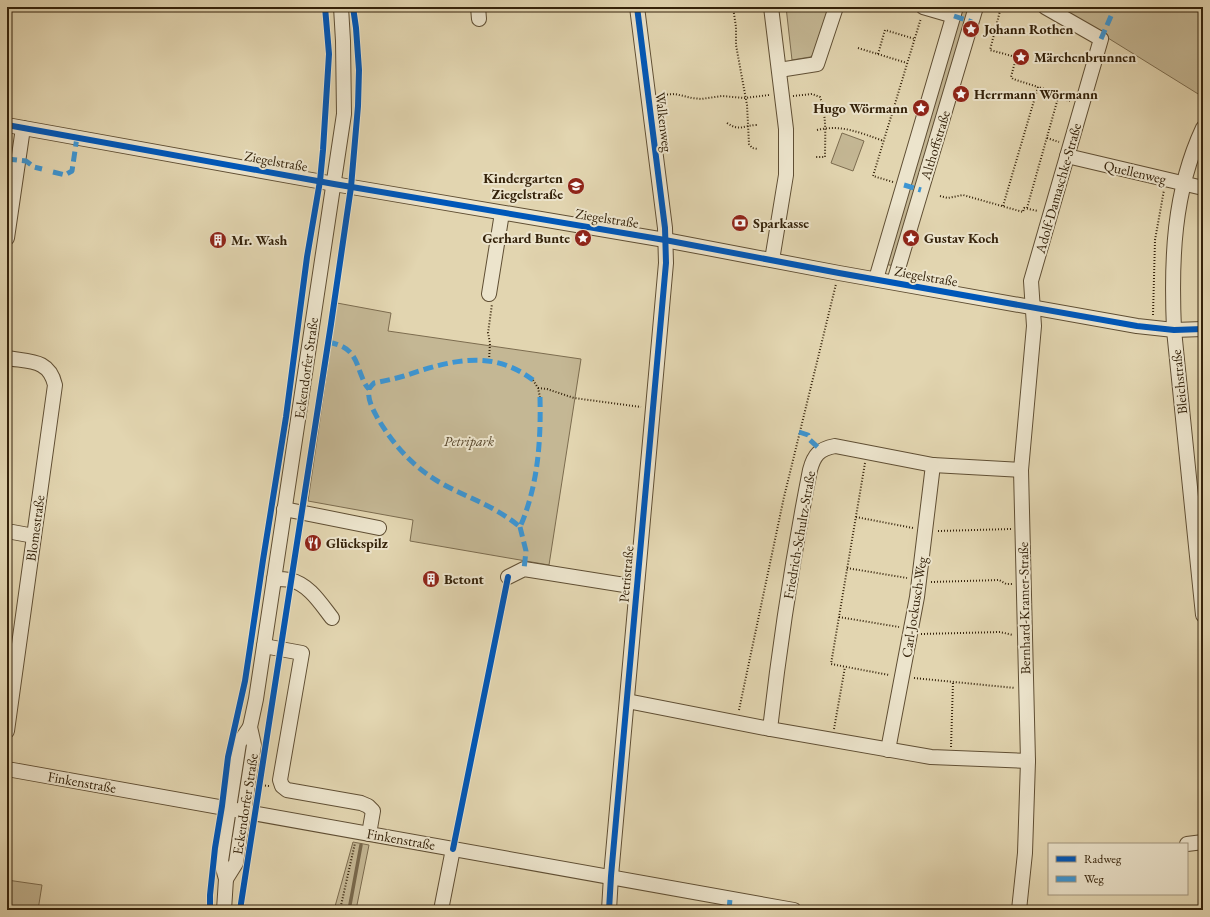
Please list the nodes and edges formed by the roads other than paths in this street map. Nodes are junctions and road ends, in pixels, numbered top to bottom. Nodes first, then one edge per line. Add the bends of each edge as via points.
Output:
1 (341, 7) edge
2 (637, 7) edge
3 (771, 7) edge
4 (836, 7) edge
5 (923, 7) edge
6 (976, 7) edge
7 (1045, 7) edge
8 (955, 12) edge
9 (779, 70) junction
10 (7, 125) edge
11 (24, 128) junction
12 (1203, 128) edge
13 (1067, 156) junction
14 (1183, 183) junction
15 (334, 184) junction
16 (1203, 188) edge
17 (502, 213) junction
18 (7, 238) edge
19 (665, 240) junction
20 (772, 260) junction
21 (876, 279) junction
22 (894, 282) junction
23 (489, 294) road end
24 (1032, 307) junction
25 (1203, 329) edge
26 (1174, 330) junction
27 (7, 358) edge
28 (933, 464) junction
29 (1021, 470) junction
30 (284, 509) junction
31 (379, 528) dead end
32 (7, 531) edge
33 (34, 536) junction
34 (508, 577) dead end
35 (274, 579) junction
36 (637, 587) junction
37 (1203, 615) edge
38 (332, 618) dead end
39 (264, 646) junction
40 (627, 701) junction
41 (250, 727) junction
42 (770, 729) junction
43 (7, 730) edge
44 (888, 750) junction
45 (1028, 761) junction
46 (7, 769) edge
47 (229, 807) junction
48 (244, 810) junction
49 (363, 833) junction
50 (1203, 842) edge
51 (1188, 844) edge
52 (453, 849) junction
53 (611, 876) junction
54 (226, 879) junction
55 (224, 910) edge
56 (441, 910) edge
57 (609, 910) edge
58 (794, 910) edge
59 (1020, 910) edge

1 - 15 street, Eckendorfer Straße via 344,41 344,114
2 - 19 street, Walkenweg
3 - 9 street
4 - 9 street via 817,64
5 - 8 street
6 - 22 street, Althoffstraße
7 - 13 street, Adolf-Damaschke-Straße via 1101,39
8 - 21 street, Althoffstraße
9 - 20 street via 786,130 786,174
10 - 11 street, Ziegelstraße
11 - 15 street, Ziegelstraße
11 - 18 street
12 - 14 street, Bleichstraße
13 - 14 street, Quellenweg
13 - 24 street, Adolf-Damaschke-Straße via 1031,281
14 - 16 street, Quellenweg
14 - 26 street, Bleichstraße via 1173,249
15 - 17 street, Ziegelstraße
15 - 30 street, Eckendorfer Straße
17 - 19 street, Ziegelstraße
17 - 23 street
19 - 20 street, Ziegelstraße
19 - 36 street, Petristraße via 666,263
20 - 21 street, Ziegelstraße
21 - 22 street, Ziegelstraße
22 - 24 street, Ziegelstraße
24 - 26 street, Ziegelstraße
24 - 29 street, Bernhard-Kramer-Straße via 1034,326
25 - 26 street, Ziegelstraße
26 - 37 street, Bleichstraße
27 - 33 street, Blomestraße via 46,367 52,375 54,385
28 - 29 street, Friedrich-Schultz-Straße
28 - 42 street, Friedrich-Schultz-Straße via 835,446 826,448 812,459 796,542
28 - 44 street, Carl-Jockusch-Weg via 917,597
29 - 45 street, Bernhard-Kramer-Straße
30 - 31 street
30 - 35 street, Eckendorfer Straße
32 - 33 street
33 - 43 street, Blomestraße
34 - 36 street via 524,569
35 - 38 street via 291,580 304,586
35 - 39 street, Eckendorfer Straße
36 - 40 street, Petristraße
39 - 41 street, Eckendorfer Straße
39 - 49 street via 302,652 280,780 282,786 286,790 368,806 373,811
40 - 42 street
40 - 53 street, Petristraße
41 - 47 street, Eckendorfer Straße via 239,743
41 - 48 street, Eckendorfer Straße via 254,745
42 - 44 street
44 - 45 street via 932,757
45 - 59 street, Bernhard-Kramer-Straße
46 - 47 street, Finkenstraße
47 - 48 street, Finkenstraße
47 - 54 street, Eckendorfer Straße via 221,861
48 - 49 street, Finkenstraße
48 - 54 street, Eckendorfer Straße via 236,863
49 - 52 street, Finkenstraße
50 - 51 street
52 - 53 street, Finkenstraße
52 - 56 street
53 - 57 street, Petristraße
53 - 58 street, Finkenstraße
54 - 55 street, Eckendorfer Straße

